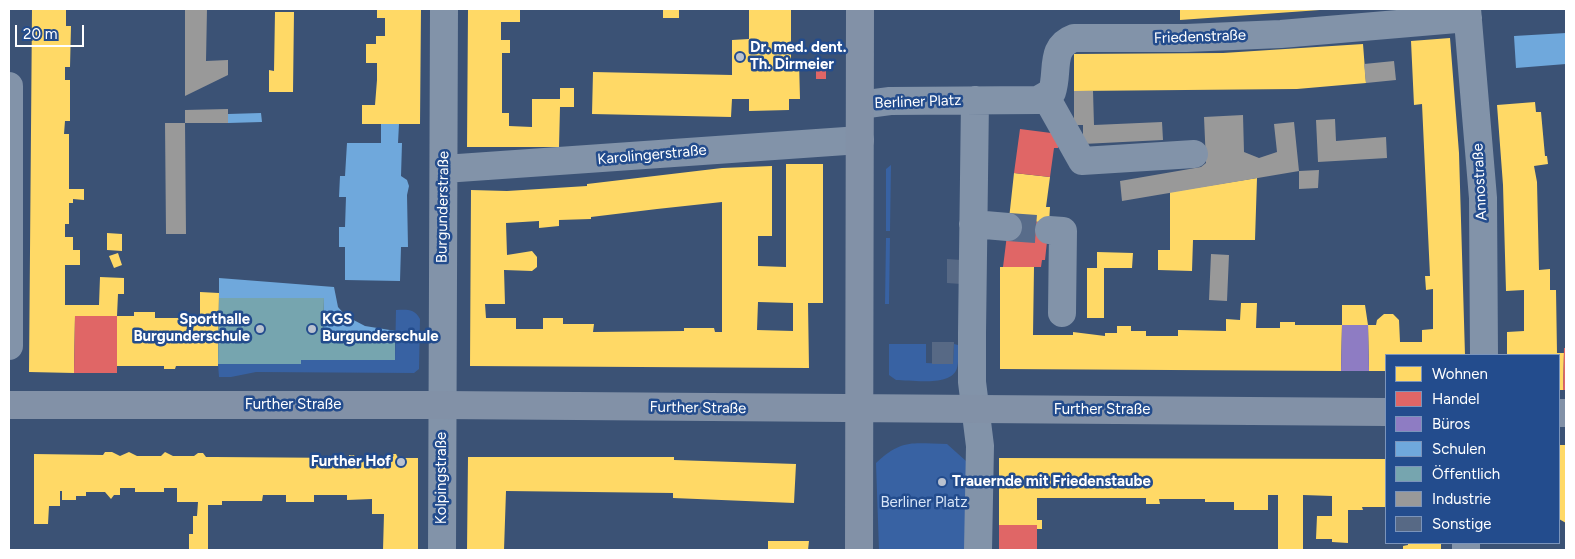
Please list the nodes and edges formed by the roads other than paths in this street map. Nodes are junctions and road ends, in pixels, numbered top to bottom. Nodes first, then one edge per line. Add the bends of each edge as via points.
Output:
1 (444, 9) edge
2 (860, 9) edge
3 (1467, 13) edge
4 (9, 86) edge
5 (1046, 97) junction
6 (976, 100) junction
7 (860, 104) junction
8 (10, 136) edge
9 (860, 140) junction
10 (1194, 154) dead end
11 (444, 169) junction
12 (973, 224) junction
13 (1008, 227) tunnel mouth
14 (1048, 230) tunnel mouth
15 (1062, 313) dead end
16 (9, 346) edge
17 (1484, 354) edge
18 (9, 405) edge
19 (441, 405) junction
20 (858, 410) junction
21 (976, 410) junction
22 (1385, 412) edge
23 (442, 550) edge
24 (859, 550) edge
25 (978, 550) edge

1 - 11 street, Burgunderstraße
2 - 7 main road, Berliner Platz
3 - 5 street, Friedenstraße via 1271,34 1074,38 1059,48 1055,85
3 - 17 street, Annostraße via 1483,198
4 - 8 street
5 - 6 street via 1038,100
5 - 10 street via 1082,161
6 - 7 street, Berliner Platz
6 - 12 street, Berliner Platz
7 - 9 main road, Berliner Platz
8 - 16 street
9 - 11 street, Karolingerstraße
9 - 20 main road, Berliner Platz
11 - 19 street, Burgunderstraße
12 - 13 street
12 - 21 street, Berliner Platz via 972,372
14 - 15 street via 1064,231
18 - 19 main road, Further Straße
19 - 20 main road, Further Straße
19 - 23 street, Kolpingstraße
20 - 21 main road, Further Straße
20 - 24 main road, Berliner Platz
21 - 22 main road, Further Straße
21 - 25 street, Berliner Platz via 980,446

